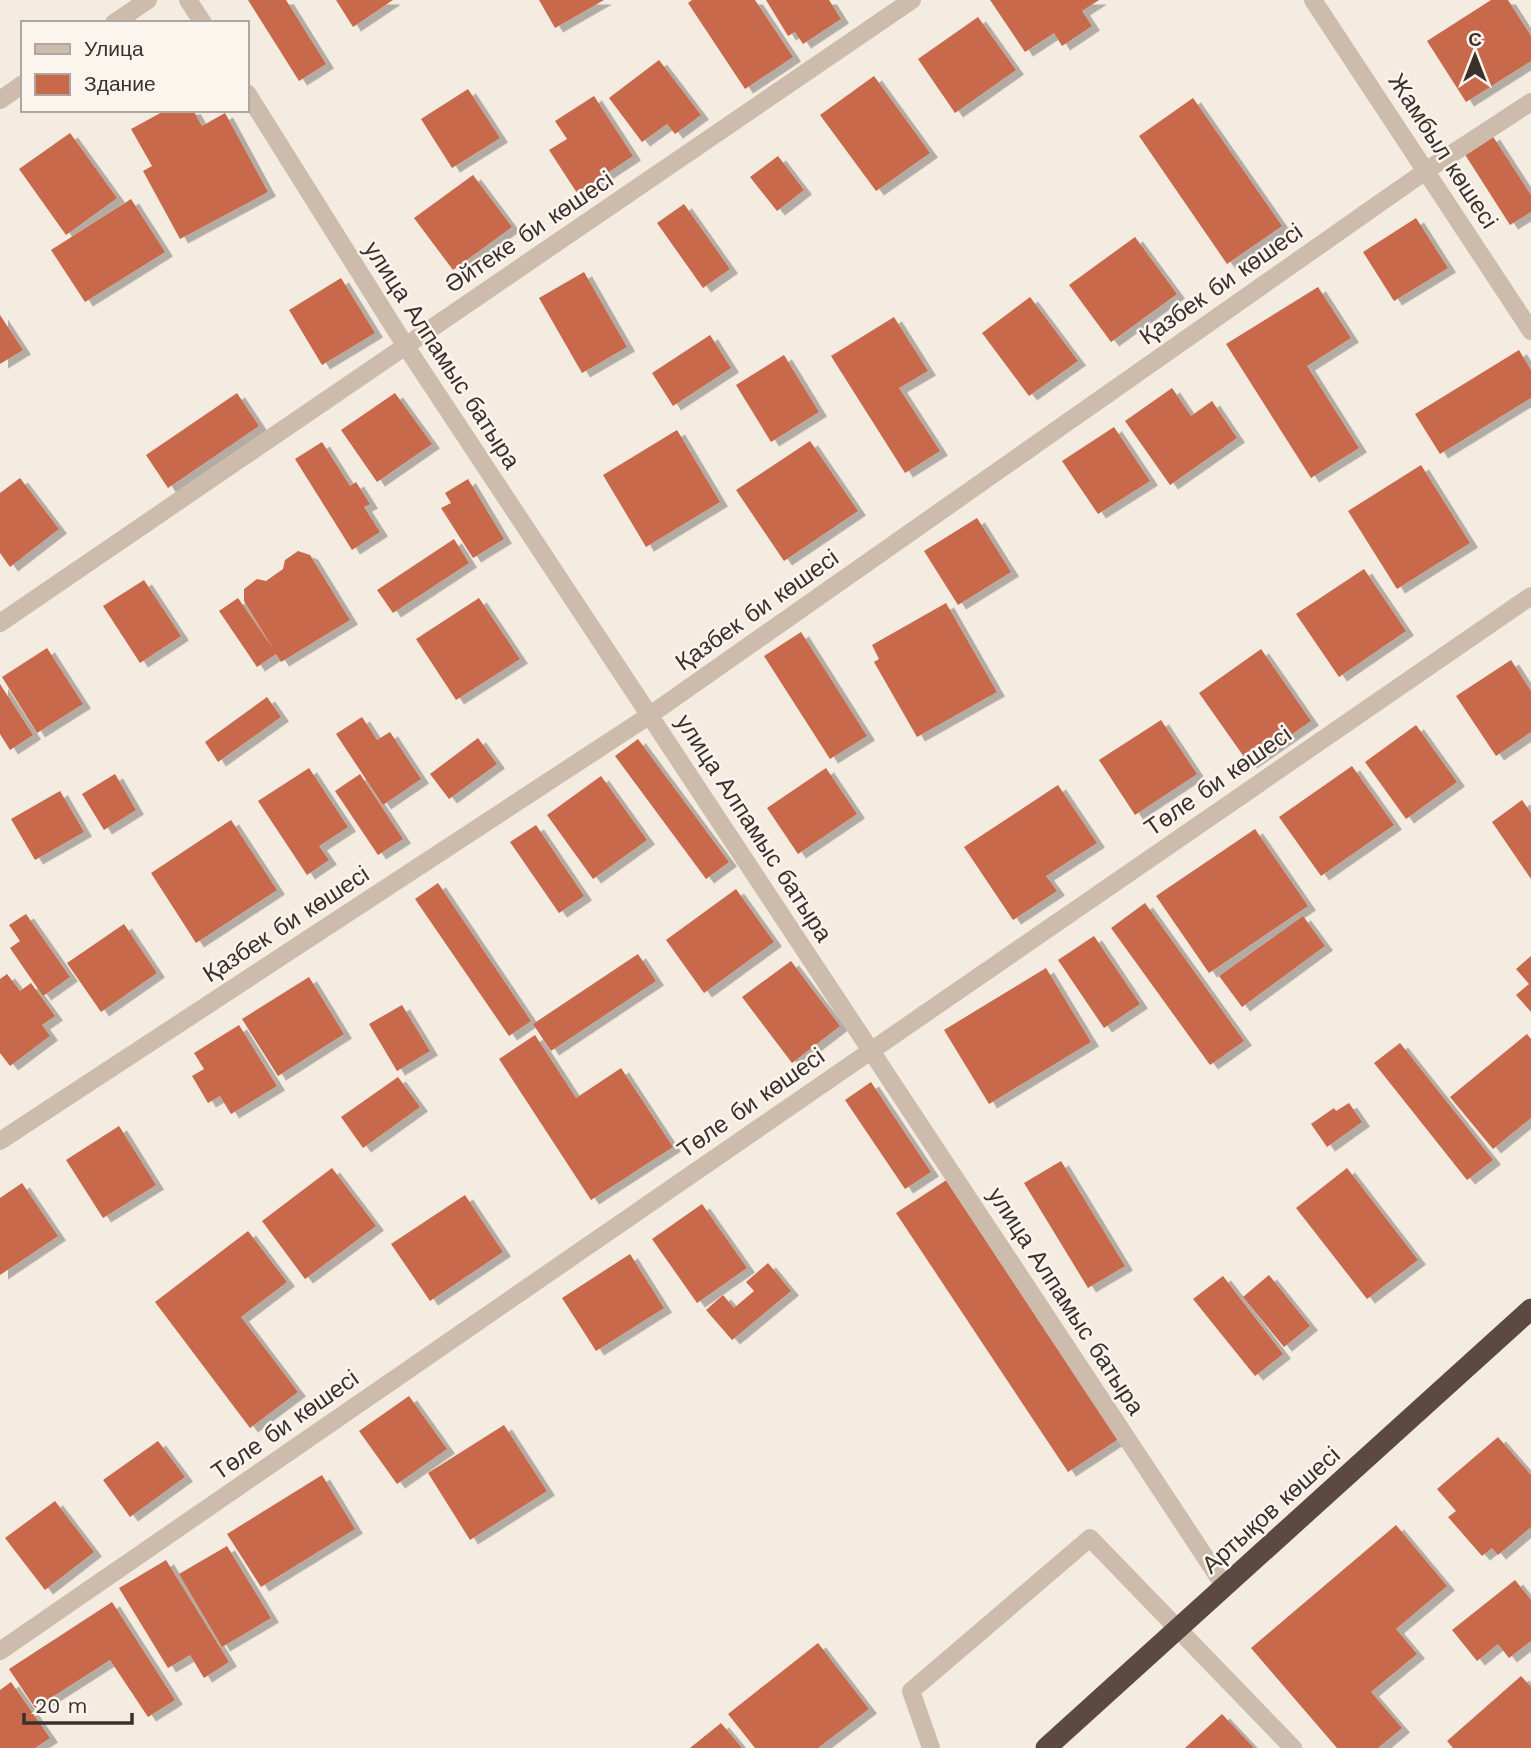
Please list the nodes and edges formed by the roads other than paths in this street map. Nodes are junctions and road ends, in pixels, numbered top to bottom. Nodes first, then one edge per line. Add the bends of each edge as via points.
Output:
1 (148, 0) edge
2 (188, 0) edge
3 (912, 0) edge
4 (1313, 0) edge
5 (117, 21) edge
6 (202, 21) edge
7 (21, 85) edge
8 (248, 95) edge
9 (0, 100) edge
10 (1531, 102) edge
11 (1427, 170) junction
12 (1531, 331) edge
13 (405, 345) junction
14 (1531, 596) edge
15 (0, 623) edge
16 (650, 715) junction
17 (871, 1050) junction
18 (0, 1141) edge
19 (1531, 1309) edge
20 (1226, 1587) junction
21 (1178, 1628) junction
22 (0, 1651) edge
23 (931, 1748) edge
24 (1046, 1748) edge
25 (1293, 1748) edge

1 - 5 street
2 - 6 street
3 - 13 street, Әйтеке би көшесі
4 - 11 street, Жамбыл көшесі
7 - 9 street
8 - 13 street, улица Алпамыс батыра
10 - 11 street, Қазбек би көшесі
11 - 12 street, Жамбыл көшесі
11 - 16 street, Қазбек би көшесі
13 - 15 street, Әйтеке би көшесі
13 - 16 street, улица Алпамыс батыра
14 - 17 street, Төле би көшесі
16 - 17 street, улица Алпамыс батыра
16 - 18 street, Қазбек би көшесі
17 - 20 street, улица Алпамыс батыра
17 - 22 street, Төле би көшесі
19 - 20 highway, Артықов көшесі
20 - 21 highway, Артықов көшесі
21 - 23 street via 1090,1538 911,1691
21 - 24 highway, Артықов көшесі
21 - 25 street

